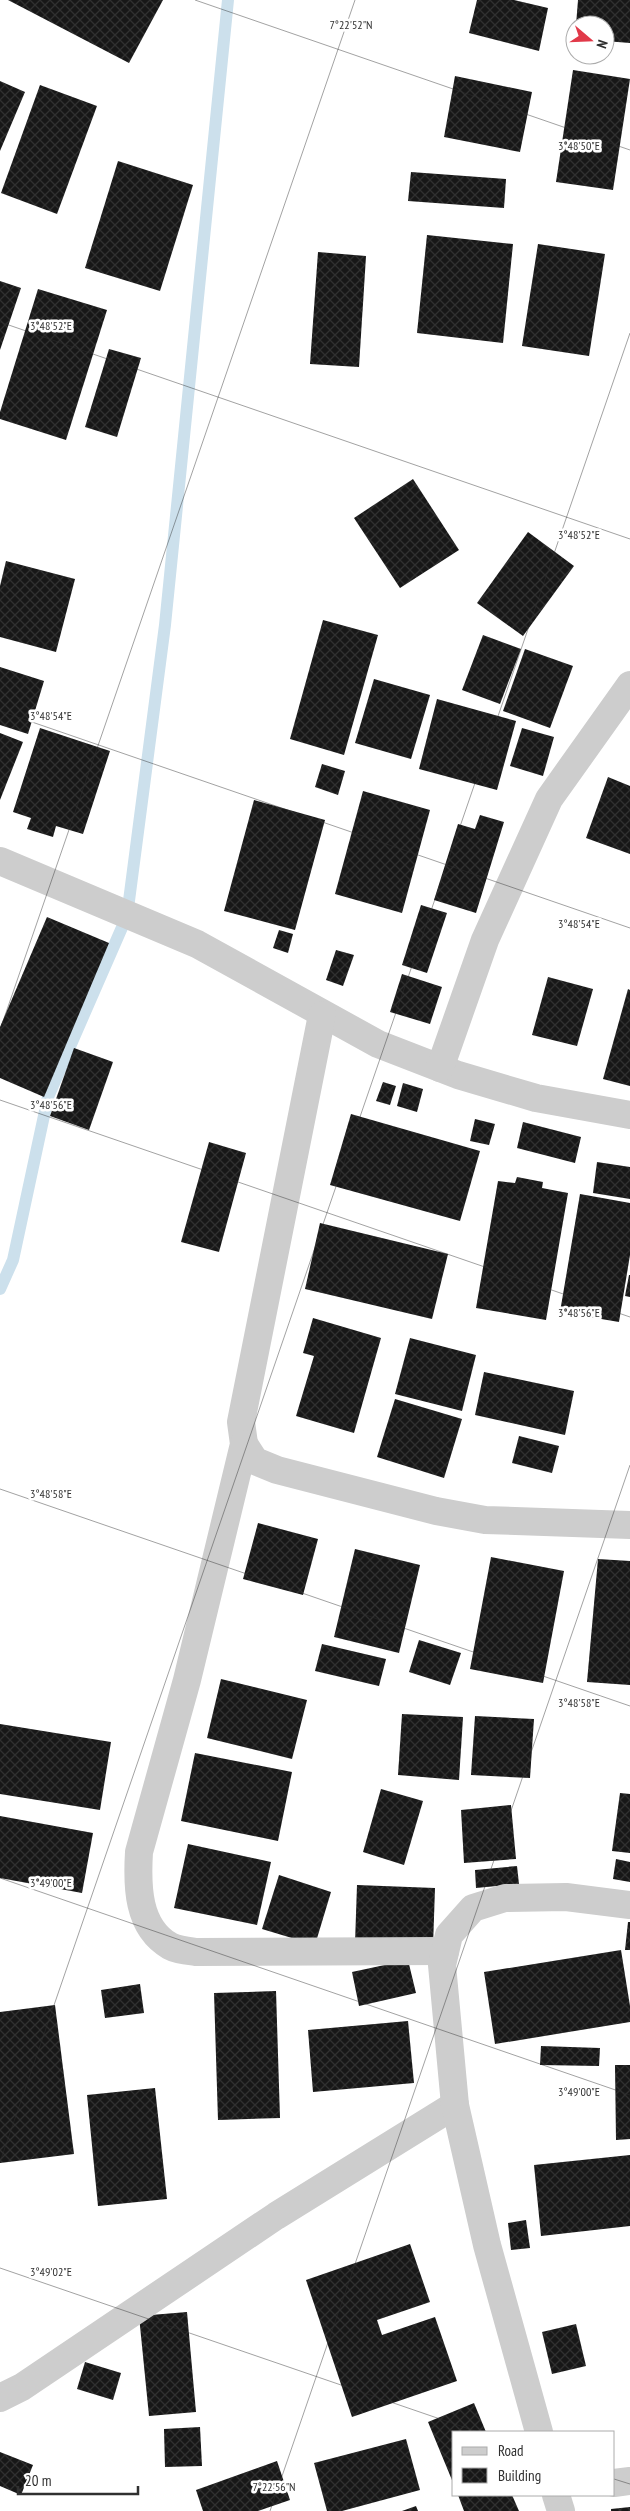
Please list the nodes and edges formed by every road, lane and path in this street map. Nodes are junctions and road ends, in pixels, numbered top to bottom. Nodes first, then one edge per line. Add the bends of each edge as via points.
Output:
1 (630, 684) edge
2 (0, 861) edge
3 (322, 1015) junction
4 (440, 1068) junction
5 (630, 1115) edge
6 (244, 1444) junction
7 (630, 1525) edge
8 (630, 1905) edge
9 (445, 1952) junction
10 (455, 2105) junction
11 (0, 2398) edge
12 (539, 2431) edge
13 (630, 2482) edge
14 (615, 2483) edge
15 (556, 2496) edge
16 (561, 2511) edge

1 - 4 street via 549,799 485,940
2 - 3 street via 197,944
3 - 4 street via 378,1044
3 - 6 street via 241,1422
4 - 5 street via 536,1098
6 - 7 street via 255,1461 277,1470 436,1511 485,1520
6 - 9 street via 187,1680 139,1852 142,1906 151,1931 171,1946 196,1952
8 - 9 street via 566,1897 505,1898 473,1908 449,1935
9 - 10 street via 442,1965
10 - 11 street via 276,2216 22,2387
10 - 12 street via 488,2245
13 - 14 street
15 - 16 street

